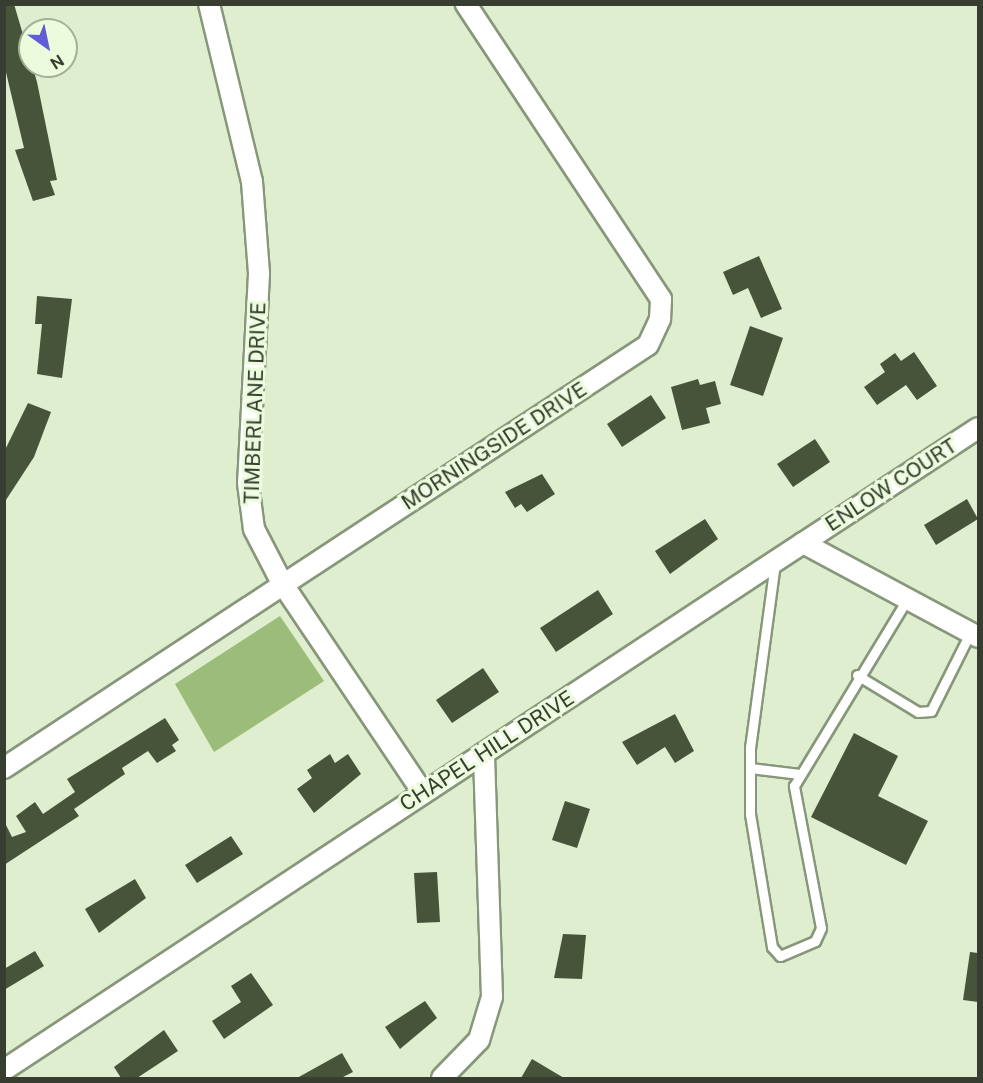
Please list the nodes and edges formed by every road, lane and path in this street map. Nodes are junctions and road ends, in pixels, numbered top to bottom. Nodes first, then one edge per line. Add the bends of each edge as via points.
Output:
1 (209, 4) edge
2 (466, 4) edge
3 (978, 428) edge
4 (803, 543) junction
5 (775, 560) junction
6 (282, 584) junction
7 (906, 601) junction
8 (974, 635) edge
9 (857, 675) junction
10 (484, 753) junction
11 (4, 768) edge
12 (750, 768) junction
13 (800, 774) junction
14 (423, 793) junction
15 (4, 1070) edge
16 (442, 1078) edge

1 - 6 street, TIMBERLANE DRIVE via 252,182 259,262 258,368 248,505 264,554
2 - 6 street, MORNINGSIDE DRIVE via 648,277 661,299 660,319 648,345
3 - 4 street, ENLOW COURT
4 - 5 street, CHAPEL HILL DRIVE
4 - 7 street
5 - 10 street, CHAPEL HILL DRIVE
5 - 12 lane
6 - 11 street, MORNINGSIDE DRIVE
6 - 14 street, TIMBERLANE DRIVE
7 - 8 street
7 - 9 lane
8 - 9 lane via 931,711 918,712
9 - 13 lane
10 - 14 street, CHAPEL HILL DRIVE
10 - 16 street via 492,998 478,1040
12 - 13 lane
12 - 13 lane via 750,814 772,947 780,956 815,941 821,928 794,786
14 - 15 street, CHAPEL HILL DRIVE

